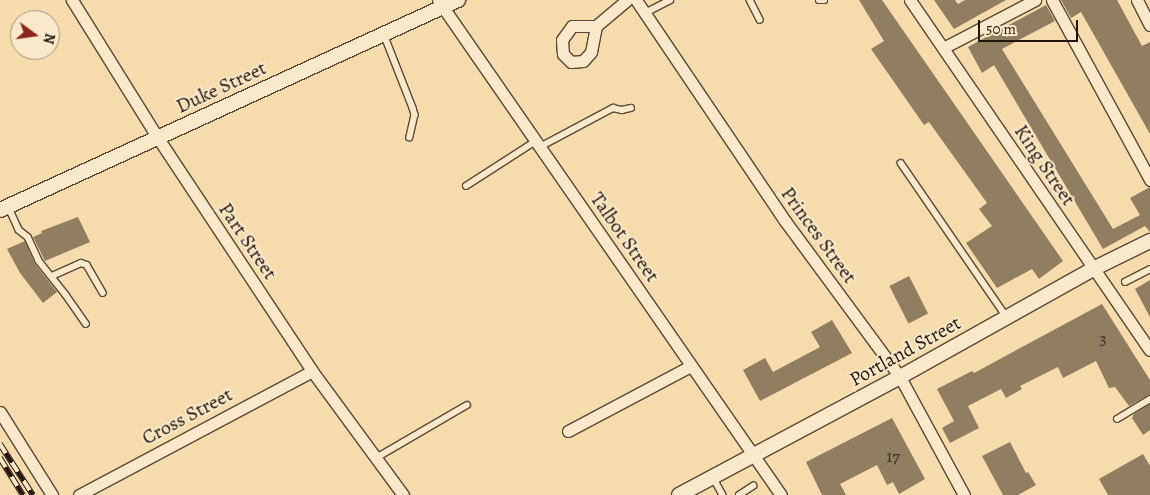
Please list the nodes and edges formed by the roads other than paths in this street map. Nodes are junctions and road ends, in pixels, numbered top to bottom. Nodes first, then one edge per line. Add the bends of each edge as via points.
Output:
1 (72, 0) edge
2 (458, 0) edge
3 (627, 0) edge
4 (636, 0) edge
5 (670, 0) edge
6 (750, 0) edge
7 (819, 0) edge
8 (824, 0) edge
9 (910, 0) edge
10 (1036, 0) edge
11 (1052, 0) edge
12 (1137, 0) edge
13 (440, 3) edge
14 (645, 13) junction
15 (760, 20) dead end
16 (1150, 25) edge
17 (596, 26) dead end
18 (384, 34) junction
19 (943, 48) junction
20 (630, 108) dead end
21 (410, 137) dead end
22 (158, 138) junction
23 (538, 144) junction
24 (901, 164) dead end
25 (1150, 180) edge
26 (466, 186) dead end
27 (4, 208) edge
28 (1150, 240) edge
29 (1093, 269) junction
30 (1150, 269) edge
31 (52, 276) junction
32 (1125, 282) dead end
33 (103, 293) dead end
34 (1007, 317) junction
35 (86, 324) dead end
36 (1150, 350) edge
37 (691, 366) junction
38 (312, 371) junction
39 (900, 377) junction
40 (1150, 398) edge
41 (467, 405) dead end
42 (0, 412) edge
43 (1117, 419) dead end
44 (568, 431) dead end
45 (753, 456) junction
46 (376, 458) junction
47 (713, 477) junction
48 (753, 486) dead end
49 (52, 495) edge
50 (79, 495) edge
51 (403, 495) edge
52 (679, 495) edge
53 (724, 495) edge
54 (739, 495) edge
55 (781, 495) edge
56 (964, 495) edge

1 - 22 street, Part Street
2 - 13 street, Duke Street
3 - 17 street
4 - 14 street, Princes Street
5 - 14 lane
6 - 15 lane
7 - 8 lane
9 - 19 street, King Street
10 - 19 street
11 - 25 street
12 - 16 street
13 - 18 street, Duke Street
13 - 23 street, Talbot Street
14 - 39 street, Princes Street via 784,221
18 - 21 lane via 415,115
18 - 22 street, Duke Street
19 - 29 street, King Street
20 - 23 lane via 613,108
22 - 27 street, Duke Street
22 - 38 street, Part Street
23 - 26 lane
23 - 37 street, Talbot Street
24 - 34 lane
27 - 31 lane via 28,237 39,261
28 - 29 street, Portland Street
29 - 34 street, Portland Street
29 - 36 street, King Street
30 - 32 lane
31 - 33 lane via 81,263 87,264
31 - 35 lane
34 - 39 street, Portland Street
37 - 44 street
37 - 45 street, Talbot Street
38 - 46 street, Part Street
38 - 50 street, Cross Street
39 - 45 street, Portland Street
39 - 56 street, Princes Street
40 - 43 lane
41 - 46 lane
42 - 49 street
45 - 47 street, Portland Street
45 - 55 street, Talbot Street
46 - 51 street, Part Street
47 - 52 street, Portland Street
47 - 53 lane
48 - 54 lane

